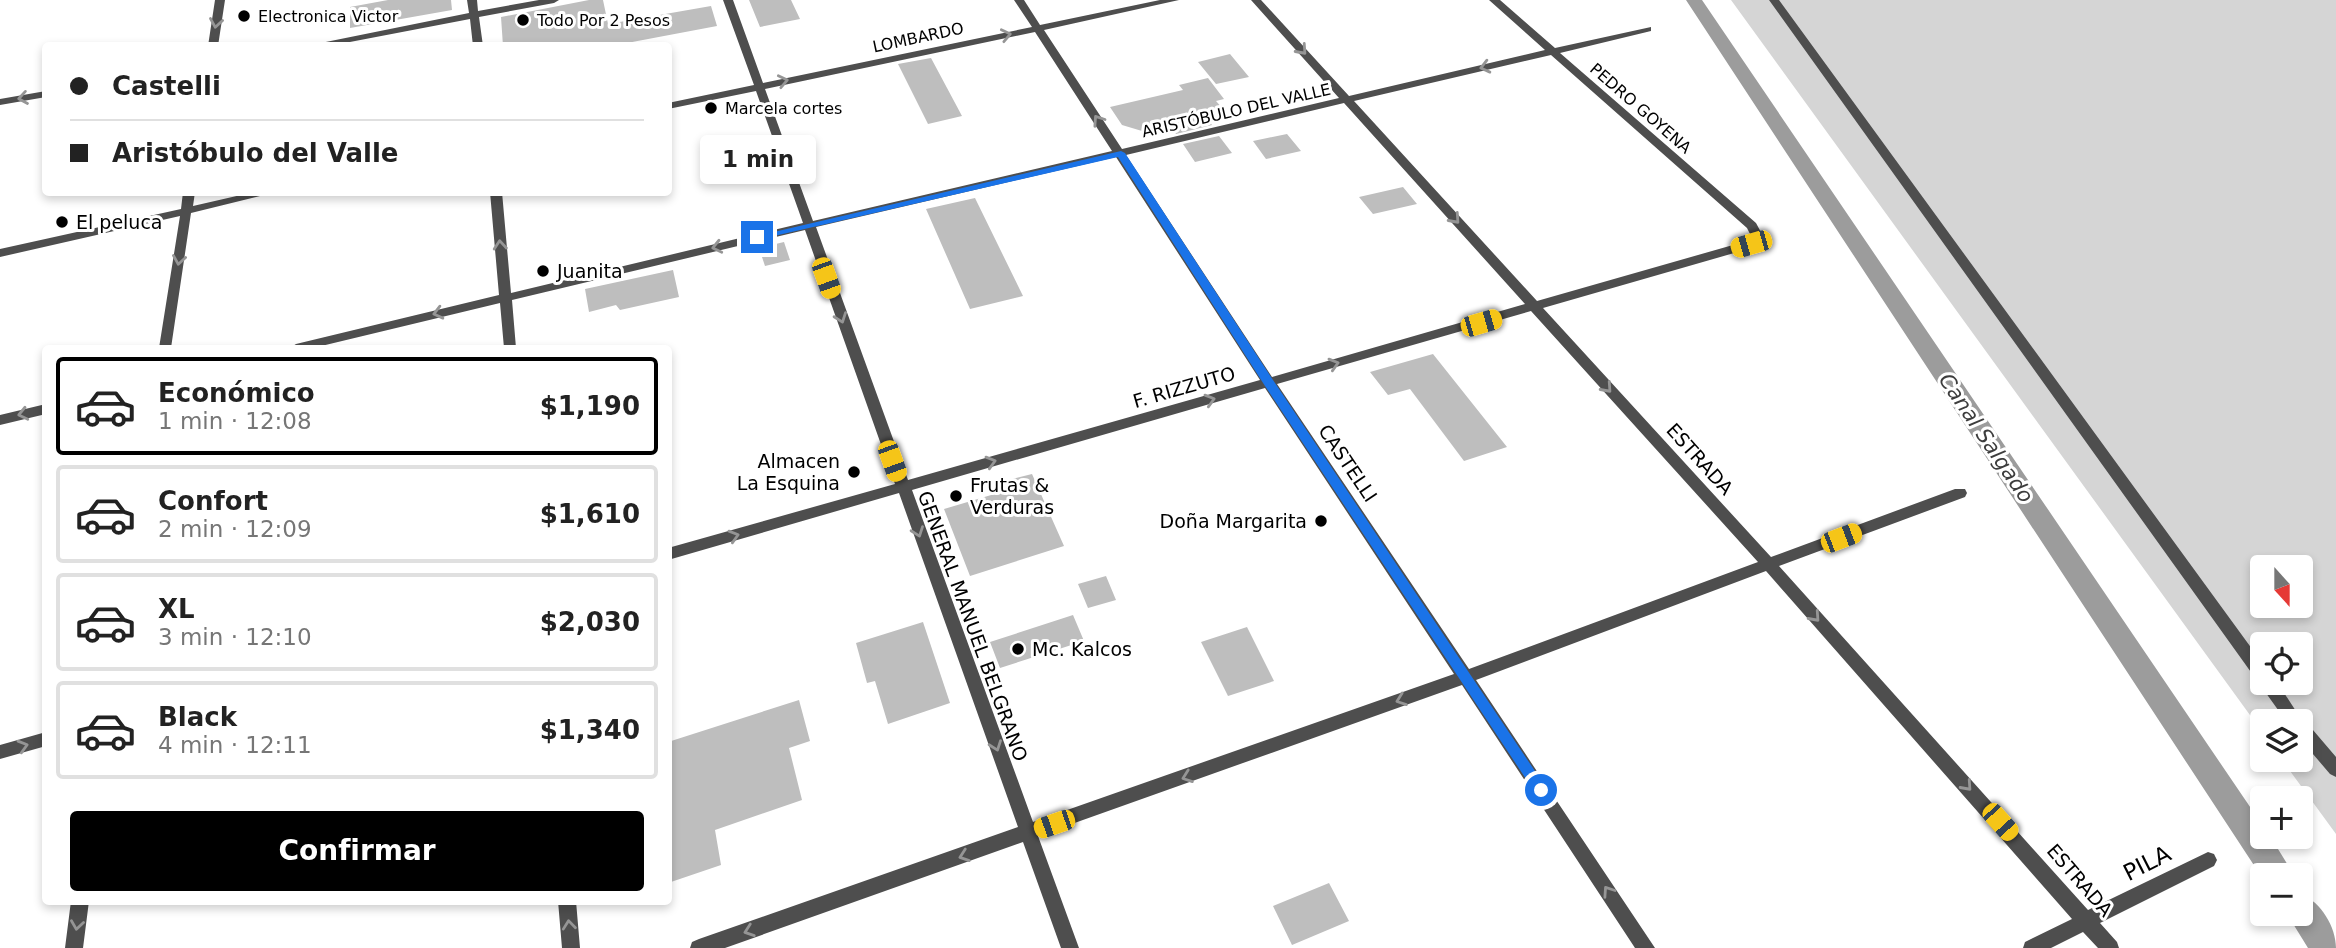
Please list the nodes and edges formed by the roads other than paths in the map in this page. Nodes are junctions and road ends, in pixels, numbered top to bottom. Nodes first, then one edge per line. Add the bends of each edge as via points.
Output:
1 (220, 0) edge
2 (472, 0) edge
3 (554, 0) edge
4 (728, 0) edge
5 (1019, 0) edge
6 (1174, 0) edge
7 (1256, 0) edge
8 (1494, 0) edge
9 (1774, 0) edge
10 (474, 15) junction
11 (1038, 28) junction
12 (1648, 29) dead end
13 (213, 42) edge
14 (332, 42) edge
15 (477, 42) edge
16 (1552, 51) junction
17 (758, 87) junction
18 (42, 95) edge
19 (1348, 100) junction
20 (0, 102) edge
21 (672, 105) edge
22 (1121, 153) junction
23 (188, 196) edge
24 (253, 196) edge
25 (496, 196) edge
26 (186, 211) junction
27 (807, 226) junction
28 (1751, 244) joint
29 (0, 253) edge
30 (505, 297) junction
31 (1534, 307) junction
32 (165, 345) edge
33 (308, 345) edge
34 (510, 345) edge
35 (1269, 383) junction
36 (42, 410) edge
37 (0, 419) edge
38 (902, 488) junction
39 (1961, 493) dead end
40 (672, 553) edge
41 (1770, 566) junction
42 (2250, 659) edge
43 (1465, 677) junction
44 (42, 740) edge
45 (2313, 742) edge
46 (0, 752) edge
47 (2336, 769) edge
48 (1028, 833) junction
49 (2208, 860) dead end
50 (79, 905) edge
51 (567, 905) edge
52 (2088, 921) junction
53 (74, 948) edge
54 (571, 948) edge
55 (699, 948) edge
56 (1070, 948) edge
57 (1646, 948) edge
58 (2032, 948) edge
59 (2110, 948) edge

1 -> 13 street
2 - 10 street
3 - 10 street
4 - 17 street, GENERAL MANUEL BELGRANO
5 - 11 street, CASTELLI
6 - 11 street, LOMBARDO
7 -> 19 street, ESTRADA
8 - 16 street, PEDRO GOYENA
9 - 42 street
10 - 14 street
10 - 15 street
17 -> 11 street, LOMBARDO
22 -> 11 street, CASTELLI
12 - 16 street, ARISTÓBULO DEL VALLE
16 -> 19 street, ARISTÓBULO DEL VALLE
16 - 28 street, PEDRO GOYENA via 1752,226 1757,236
17 - 21 street, LOMBARDO
17 - 27 street, GENERAL MANUEL BELGRANO
18 -> 20 street
19 - 22 street, ARISTÓBULO DEL VALLE
19 -> 31 street, ESTRADA
22 - 27 street, ARISTÓBULO DEL VALLE
22 - 35 street, CASTELLI
23 - 26 street
24 - 26 street
30 -> 25 street
26 - 29 street
26 -> 32 street
27 -> 30 street, ARISTÓBULO DEL VALLE
27 -> 38 street, GENERAL MANUEL BELGRANO
28 - 31 street, F. RIZZUTO
30 -> 33 street, ARISTÓBULO DEL VALLE
30 - 34 street
35 -> 31 street, F. RIZZUTO
31 -> 41 street, ESTRADA
38 -> 35 street, F. RIZZUTO
35 - 43 street, CASTELLI
36 -> 37 street
40 -> 38 street, F. RIZZUTO
38 -> 48 street, GENERAL MANUEL BELGRANO
39 - 41 street
41 - 43 street
41 -> 52 street, ESTRADA
43 -> 48 street
57 -> 43 street, CASTELLI
46 -> 44 street
45 - 47 street
48 -> 55 street
48 - 56 street, GENERAL MANUEL BELGRANO
49 - 52 street, PILA
50 -> 53 street
54 -> 51 street
52 - 58 street, PILA
52 - 59 street, ESTRADA

